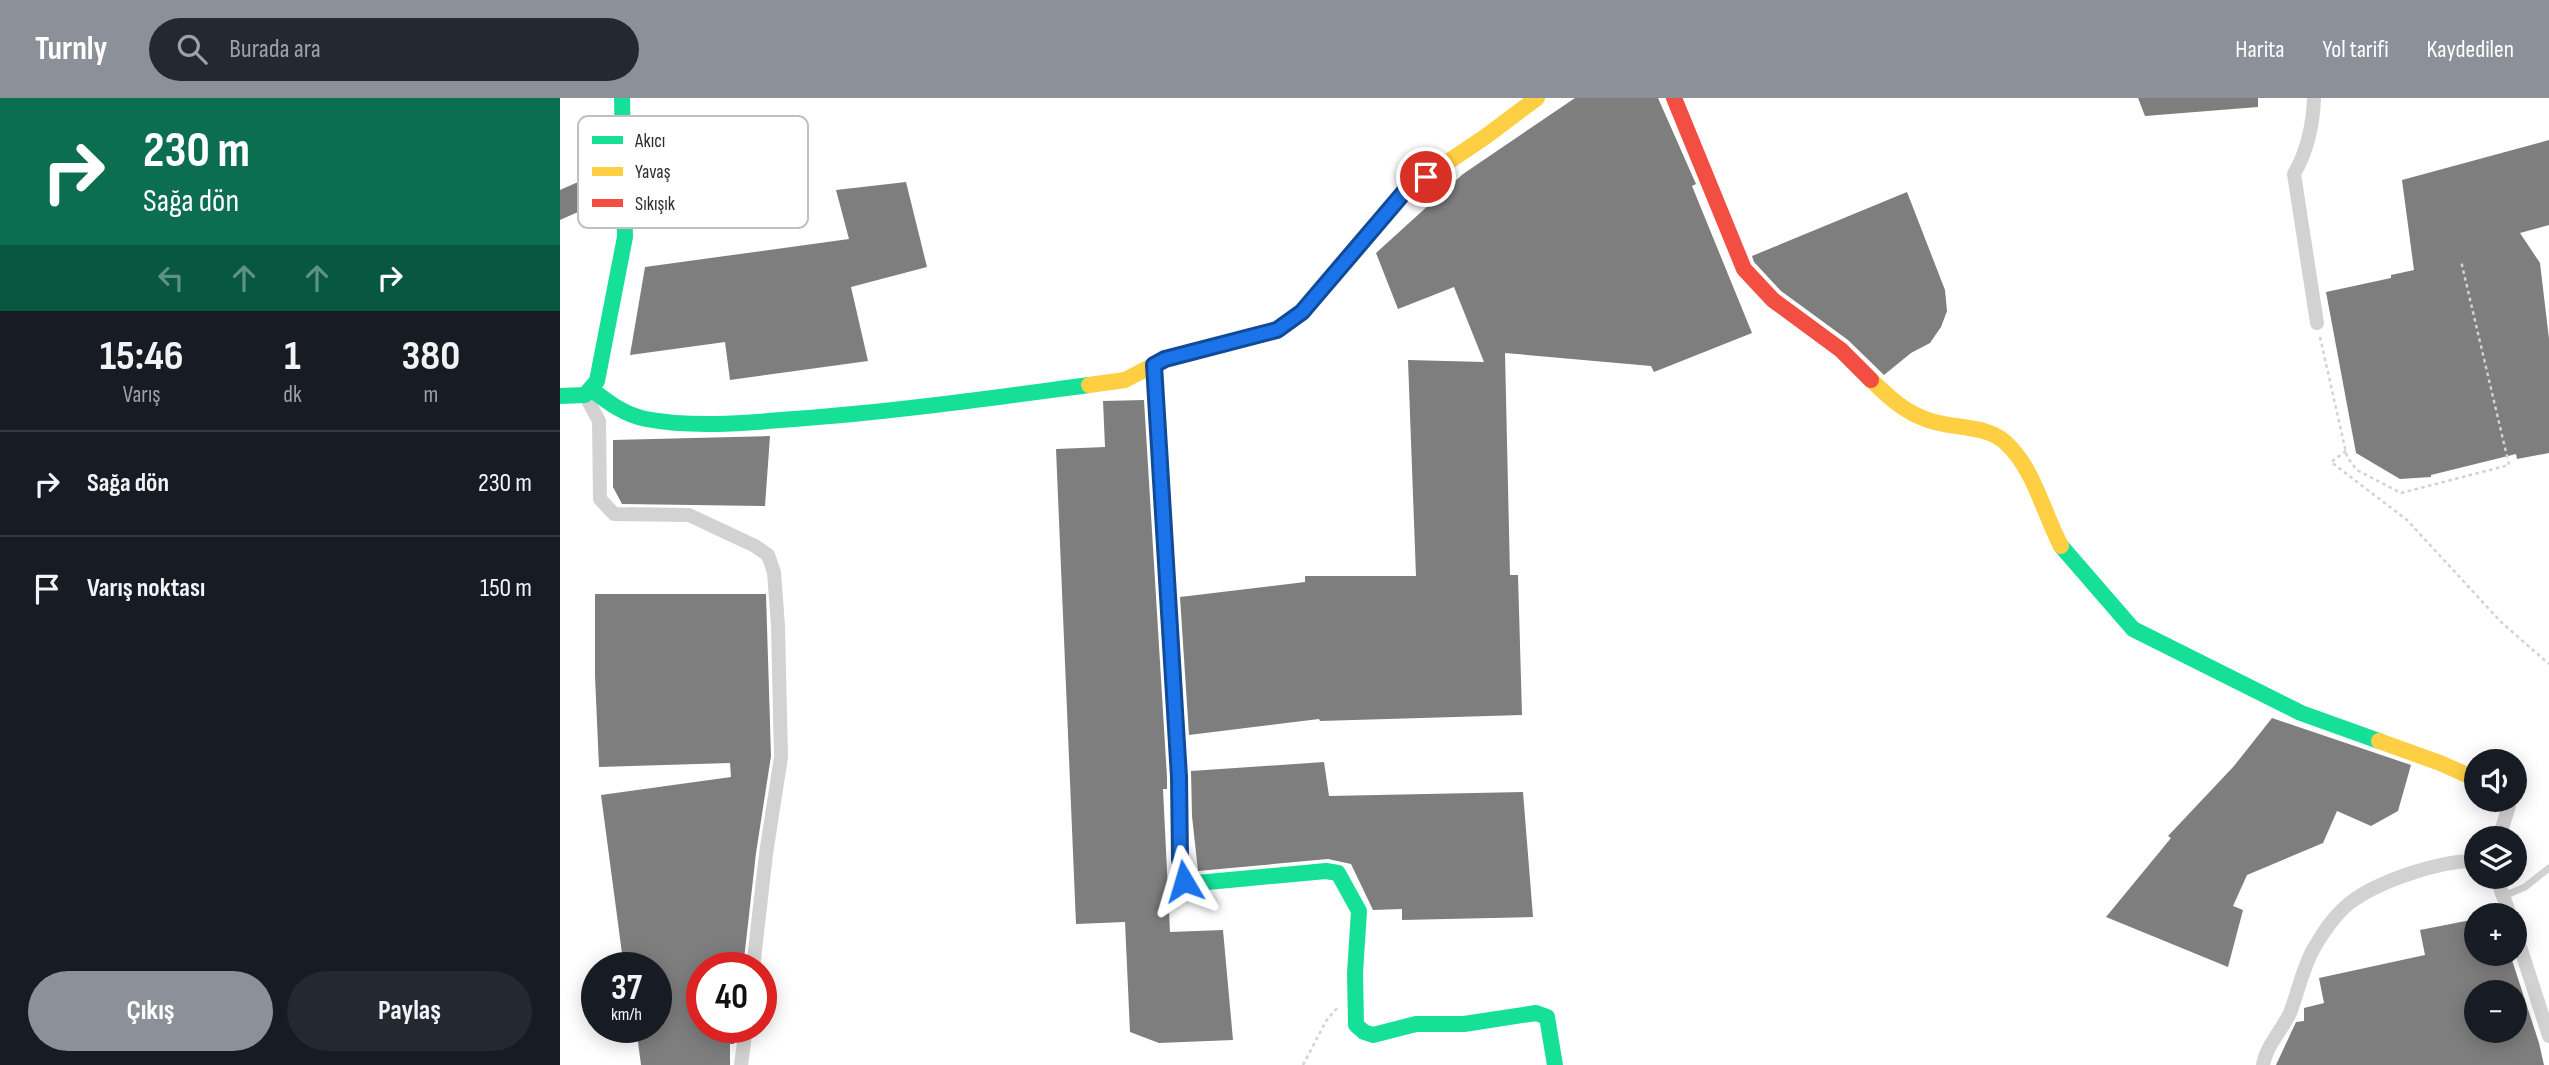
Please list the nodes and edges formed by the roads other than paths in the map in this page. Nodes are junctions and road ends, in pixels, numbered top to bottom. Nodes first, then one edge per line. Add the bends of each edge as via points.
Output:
1 (1537, 98) edge
2 (1674, 98) edge
3 (2314, 98) edge
4 (625, 228) edge
5 (2317, 323) road end
6 (1154, 365) junction
7 (588, 392) junction
8 (560, 396) edge
9 (2464, 774) edge
10 (2464, 860) edge
11 (2549, 868) edge
12 (2501, 889) edge
13 (2504, 897) junction
14 (2506, 903) edge
15 (755, 952) edge
16 (2526, 966) edge
17 (2549, 1036) edge
18 (744, 1043) edge
19 (741, 1065) edge
20 (1555, 1065) edge
21 (2263, 1065) edge

1 - 6 street via 1406,190 1302,312 1277,330
2 - 9 street via 1744,269 1773,300 1841,350 1898,406 1929,421 1979,430 2003,440 2023,461 2060,545 2133,629 2301,713
3 - 5 street via 2306,153 2294,174
4 - 7 street via 597,381
6 - 7 street via 1125,380 1036,393 888,412 741,423 645,419
6 - 20 street via 1184,881 1338,873 1359,911 1356,1025 1373,1035 1416,1024 1464,1024 1536,1013 1547,1017
7 - 8 street
7 - 15 street via 599,421 600,499 614,514 689,515 755,546 768,555 774,572 781,757
10 - 21 street via 2404,875 2351,901 2331,921 2312,950 2285,1024
11 - 13 lane
12 - 13 street
13 - 14 street
16 - 17 street
18 - 19 street

